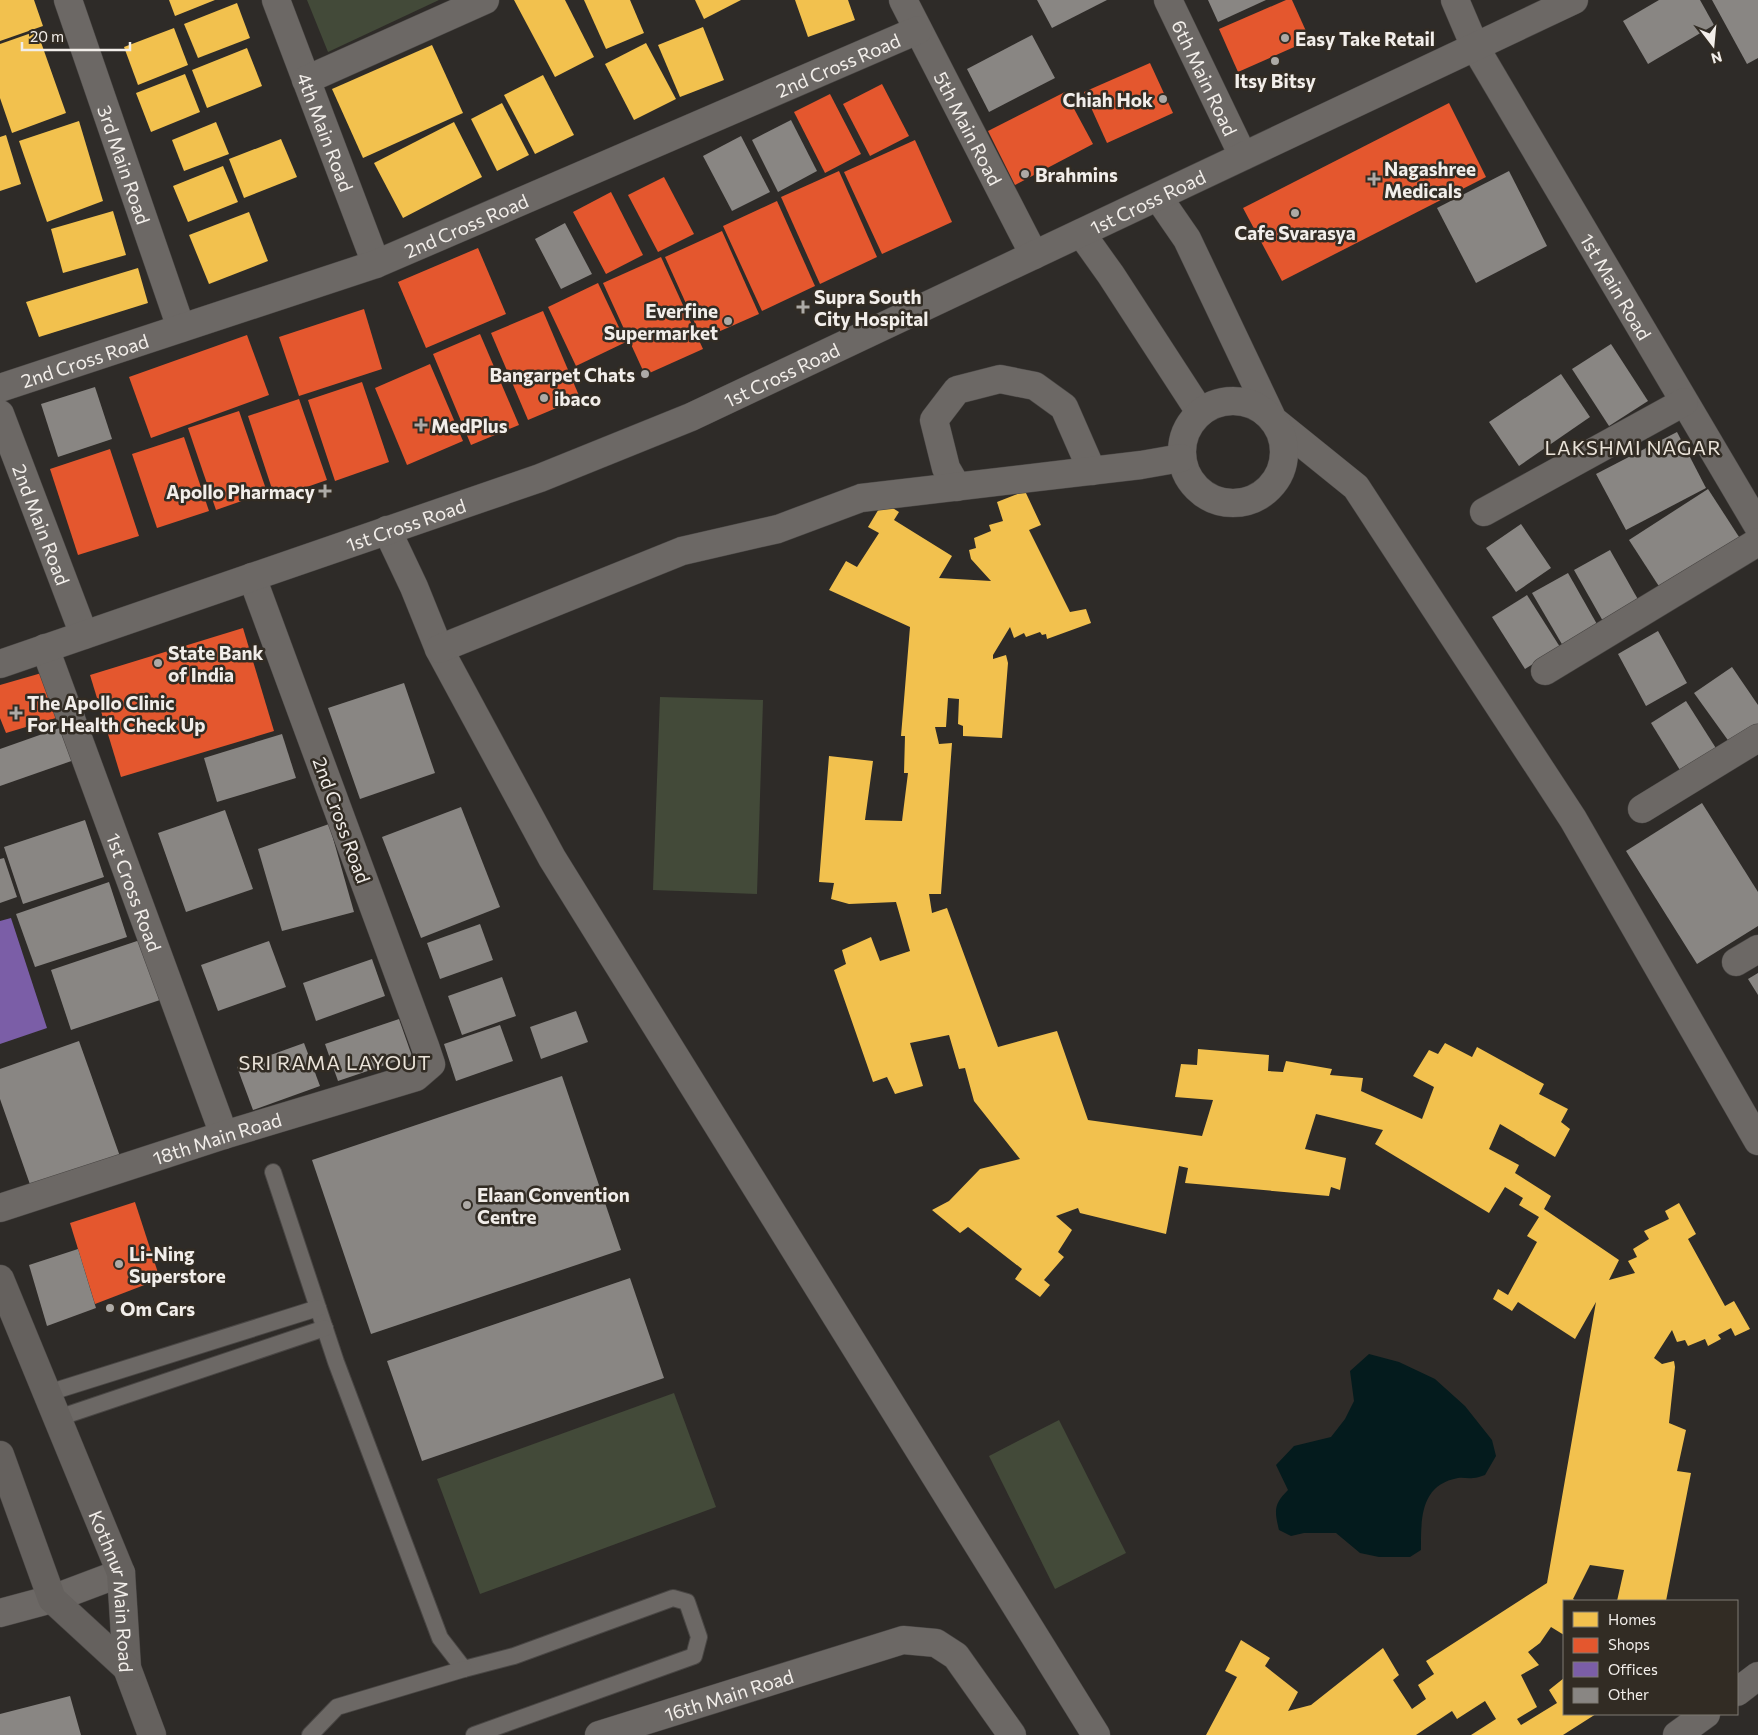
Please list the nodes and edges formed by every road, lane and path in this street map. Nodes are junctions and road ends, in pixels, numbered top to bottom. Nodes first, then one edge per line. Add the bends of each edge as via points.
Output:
1 (68, 0) edge
2 (276, 0) edge
3 (486, 0) edge
4 (903, 0) edge
5 (1168, 0) edge
6 (1455, 0) edge
7 (1574, 0) edge
8 (918, 30) junction
9 (1474, 47) junction
10 (306, 80) junction
11 (1243, 156) junction
12 (1158, 197) junction
13 (1081, 233) junction
14 (1034, 255) junction
15 (376, 264) junction
16 (181, 328) junction
17 (0, 388) edge
18 (1684, 402) junction
19 (1200, 412) junction
20 (0, 414) edge
21 (1273, 420) junction
22 (1182, 458) junction
23 (1092, 471) junction
24 (957, 487) junction
25 (1484, 512) dead end
26 (1758, 526) edge
27 (387, 530) junction
28 (1758, 542) edge
29 (252, 577) junction
30 (84, 635) junction
31 (45, 648) junction
32 (439, 650) junction
33 (0, 664) edge
34 (1545, 671) dead end
35 (1758, 738) edge
36 (1642, 809) dead end
37 (431, 1064) joint
38 (224, 1135) junction
39 (1758, 1141) edge
40 (273, 1172) dead end
41 (0, 1208) edge
42 (0, 1279) edge
43 (318, 1308) junction
44 (325, 1328) junction
45 (53, 1406) junction
46 (0, 1455) edge
47 (120, 1573) junction
48 (52, 1599) junction
49 (0, 1613) edge
50 (127, 1668) junction
51 (464, 1669) junction
52 (1758, 1676) edge
53 (1738, 1691) edge
54 (1705, 1715) edge
55 (152, 1735) edge
56 (310, 1735) edge
57 (474, 1735) edge
58 (599, 1735) edge
59 (1012, 1735) edge
60 (1096, 1735) edge
61 (1677, 1735) edge

1 - 16 street, 3rd Main Road
2 - 10 street, 4th Main Road
3 - 10 street
4 - 8 street, 5th Main Road
5 - 11 street, 6th Main Road
6 - 9 street, 1st Main Road
7 - 9 street, 1st Cross Road
8 - 14 street, 5th Main Road
8 - 15 street, 2nd Cross Road
9 - 11 street, 1st Cross Road
9 - 18 street, 1st Main Road
10 - 15 street, 4th Main Road
11 - 12 street, 1st Cross Road
12 - 13 street, 1st Cross Road
12 - 21 street via 1187,239
13 - 14 street, 1st Cross Road
13 - 19 street
14 - 27 street, 1st Cross Road via 691,417 540,478
15 - 16 street, 2nd Cross Road
16 - 17 street, 2nd Cross Road
18 - 25 street
18 - 26 street, 1st Main Road
19 - 21 street via 1230,400 1246,402
19 - 22 street via 1189,424
20 - 30 street, 2nd Main Road
21 - 22 street via 1281,434 1284,450 1282,467 1274,483 1245,501 1228,503 1211,498 1186,474
21 - 39 street via 1356,487 1573,819
22 - 23 street
23 - 24 street
23 - 24 street via 1064,407 1035,386 1000,380 957,390 934,420 946,468
24 - 32 street via 861,498 778,529 682,551
27 - 29 street, 1st Cross Road
27 - 32 street
28 - 34 street
29 - 30 street, 1st Cross Road
29 - 37 street, 2nd Cross Road
30 - 31 street, 1st Cross Road
31 - 33 street, 1st Cross Road
31 - 38 street, 1st Cross Road
32 - 60 street via 552,858
35 - 36 street
37 - 38 street, 18th Main Road via 416,1077
38 - 41 street, 18th Main Road
40 - 43 lane
42 - 45 main road, Kothnur Main Road
43 - 44 lane
43 - 45 lane
44 - 45 lane
44 - 51 lane via 440,1638
45 - 47 main road, Kothnur Main Road
46 - 48 main road, Kothnur Main Road
47 - 48 street
47 - 50 main road, Kothnur Main Road
48 - 49 street
48 - 50 main road, Kothnur Main Road
50 - 55 main road
51 - 56 lane via 337,1707
51 - 57 lane via 514,1656 673,1598 688,1602 699,1637 694,1656
52 - 53 street
54 - 61 street
58 - 59 street, 16th Main Road via 903,1640 936,1643 956,1656

